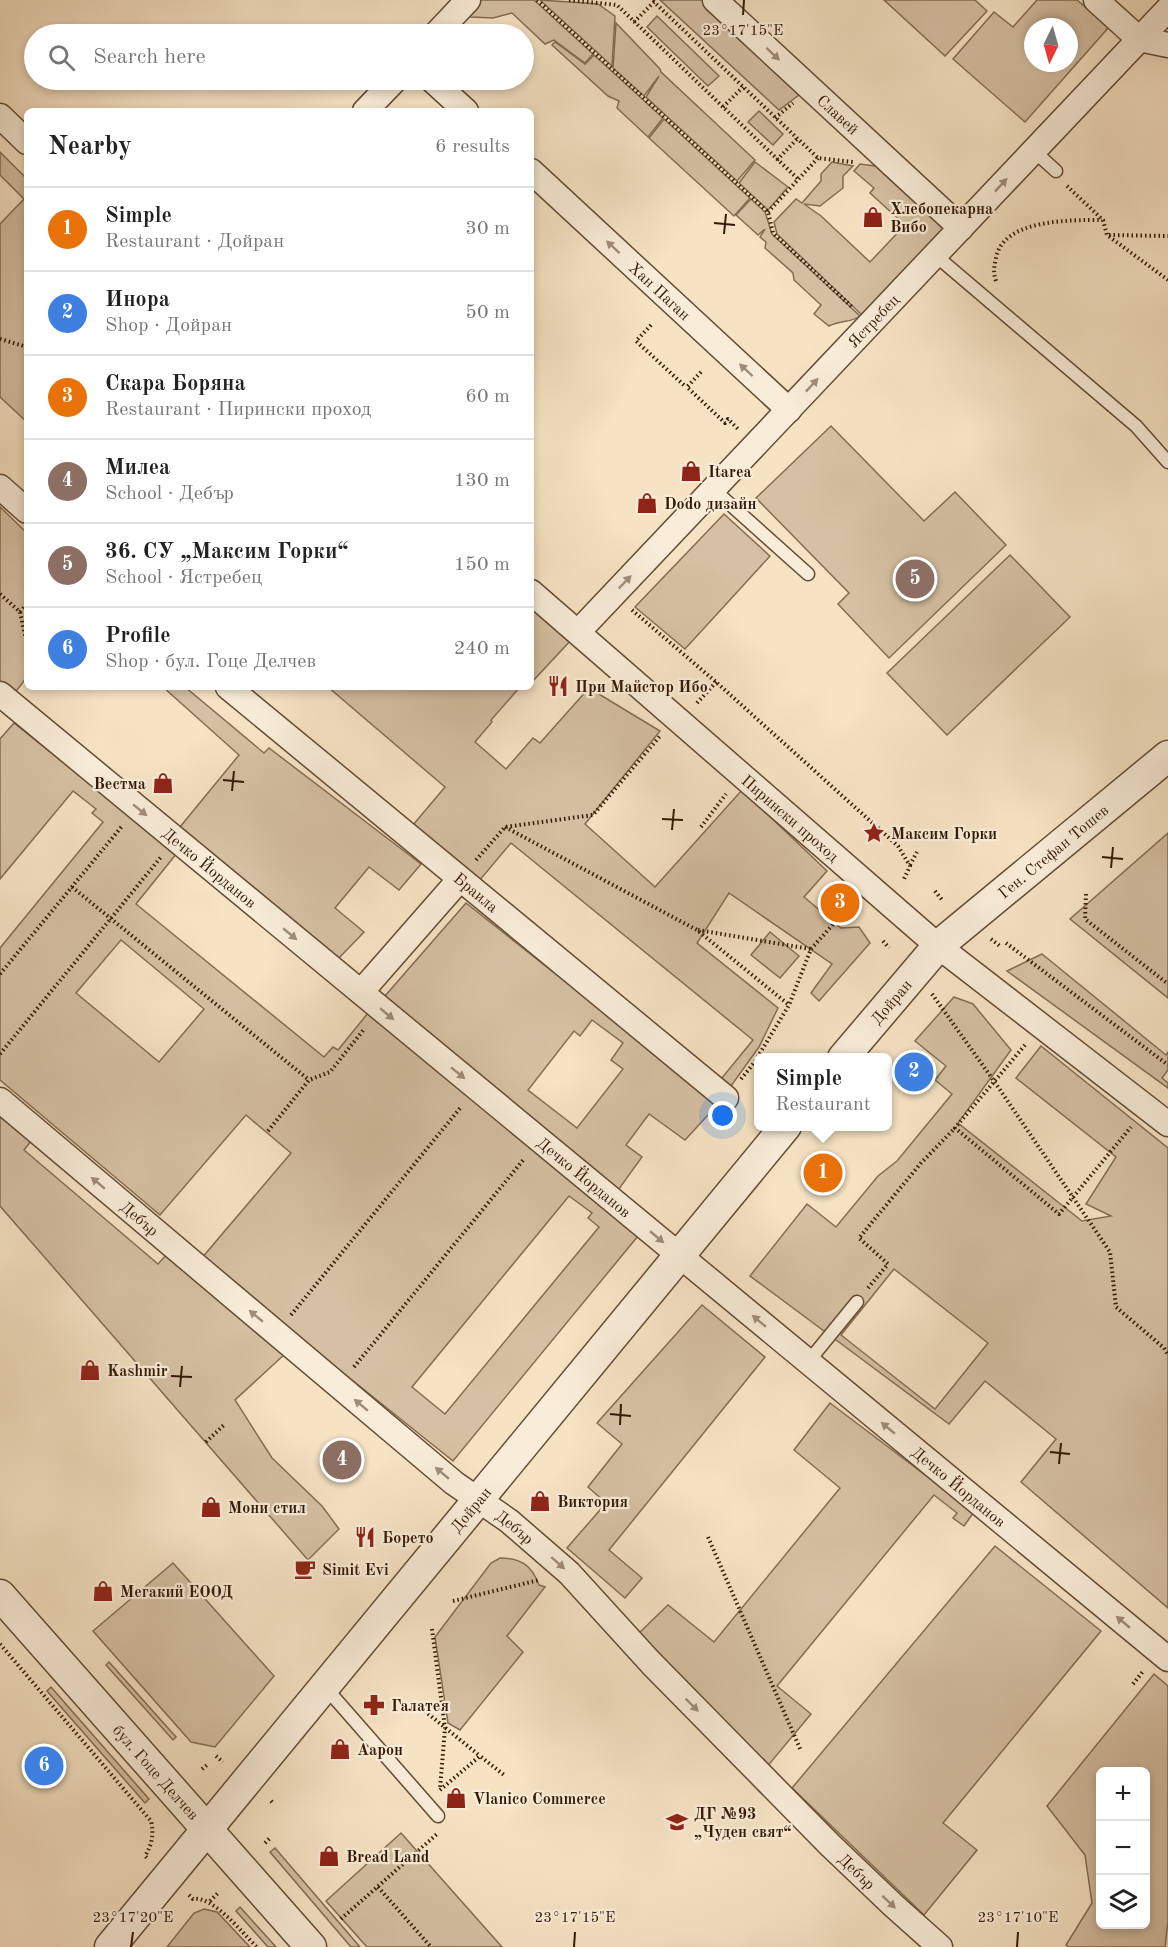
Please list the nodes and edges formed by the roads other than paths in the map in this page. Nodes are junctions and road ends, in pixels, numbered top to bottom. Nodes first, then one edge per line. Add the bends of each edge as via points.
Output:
1 (468, 0) edge
2 (715, 0) edge
3 (1096, 0) edge
4 (1168, 9) edge
5 (445, 24) edge
6 (1139, 39) junction
7 (1168, 45) edge
8 (385, 90) edge
9 (443, 90) edge
10 (368, 108) edge
11 (463, 108) edge
12 (0, 116) edge
13 (24, 139) edge
14 (1034, 151) junction
15 (534, 174) edge
16 (1058, 175) road end
17 (961, 228) junction
18 (935, 255) junction
19 (789, 410) junction
20 (1168, 462) edge
21 (0, 487) edge
22 (713, 489) junction
23 (24, 509) edge
24 (808, 574) dead end
25 (534, 595) edge
26 (578, 632) junction
27 (232, 690) edge
28 (0, 694) edge
29 (1168, 756) edge
30 (460, 879) junction
31 (938, 946) junction
32 (361, 992) junction
33 (847, 1053) edge
34 (726, 1098) road end
35 (0, 1100) edge
36 (1168, 1124) edge
37 (782, 1131) edge
38 (679, 1256) junction
39 (857, 1302) road end
40 (808, 1362) junction
41 (479, 1502) junction
42 (0, 1595) edge
43 (1168, 1659) edge
44 (326, 1687) junction
45 (438, 1816) road end
46 (208, 1830) junction
47 (110, 1947) edge
48 (311, 1947) edge
49 (940, 1947) edge

1 - 5 street
2 -> 17 street, Славей
3 - 6 street
4 - 6 street, Ястребец
6 - 7 street
6 - 14 street, Ястребец
8 - 10 street
9 - 11 street
12 - 13 street
14 - 16 lane
17 -> 14 street, Ястребец
19 -> 15 street, Хан Паган
17 - 18 street, Ястребец
19 -> 18 street, Ястребец
18 - 20 lane via 1137,426
19 - 22 street, Ястребец
21 - 23 street
22 - 24 lane
26 -> 22 street, Ястребец
25 - 26 street, Пирински проход
26 - 31 street, Пирински проход via 684,713 742,775
27 - 30 street, Браила
28 -> 32 street, Дечко Йорданов
29 - 31 street, Ген. Стефан Тошев
30 - 32 street
30 - 34 street, Браила
31 - 33 street, Дойран
31 - 36 street, Пирински проход
32 -> 38 street, Дечко Йорданов
41 -> 35 street, Дебър
37 - 38 street, Дойран
40 -> 38 street, Дечко Йорданов
38 - 41 street, Дойран
39 - 40 lane
43 -> 40 street, Дечко Йорданов
41 - 44 street, Дойран
41 -> 49 street, Дебър via 509,1521 569,1573 651,1664 830,1845
42 - 46 street, бул. Гоце Делчев
44 - 45 lane
44 - 46 street, Дойран
46 - 47 street, Дойран
46 - 48 street, бул. Гоце Делчев

